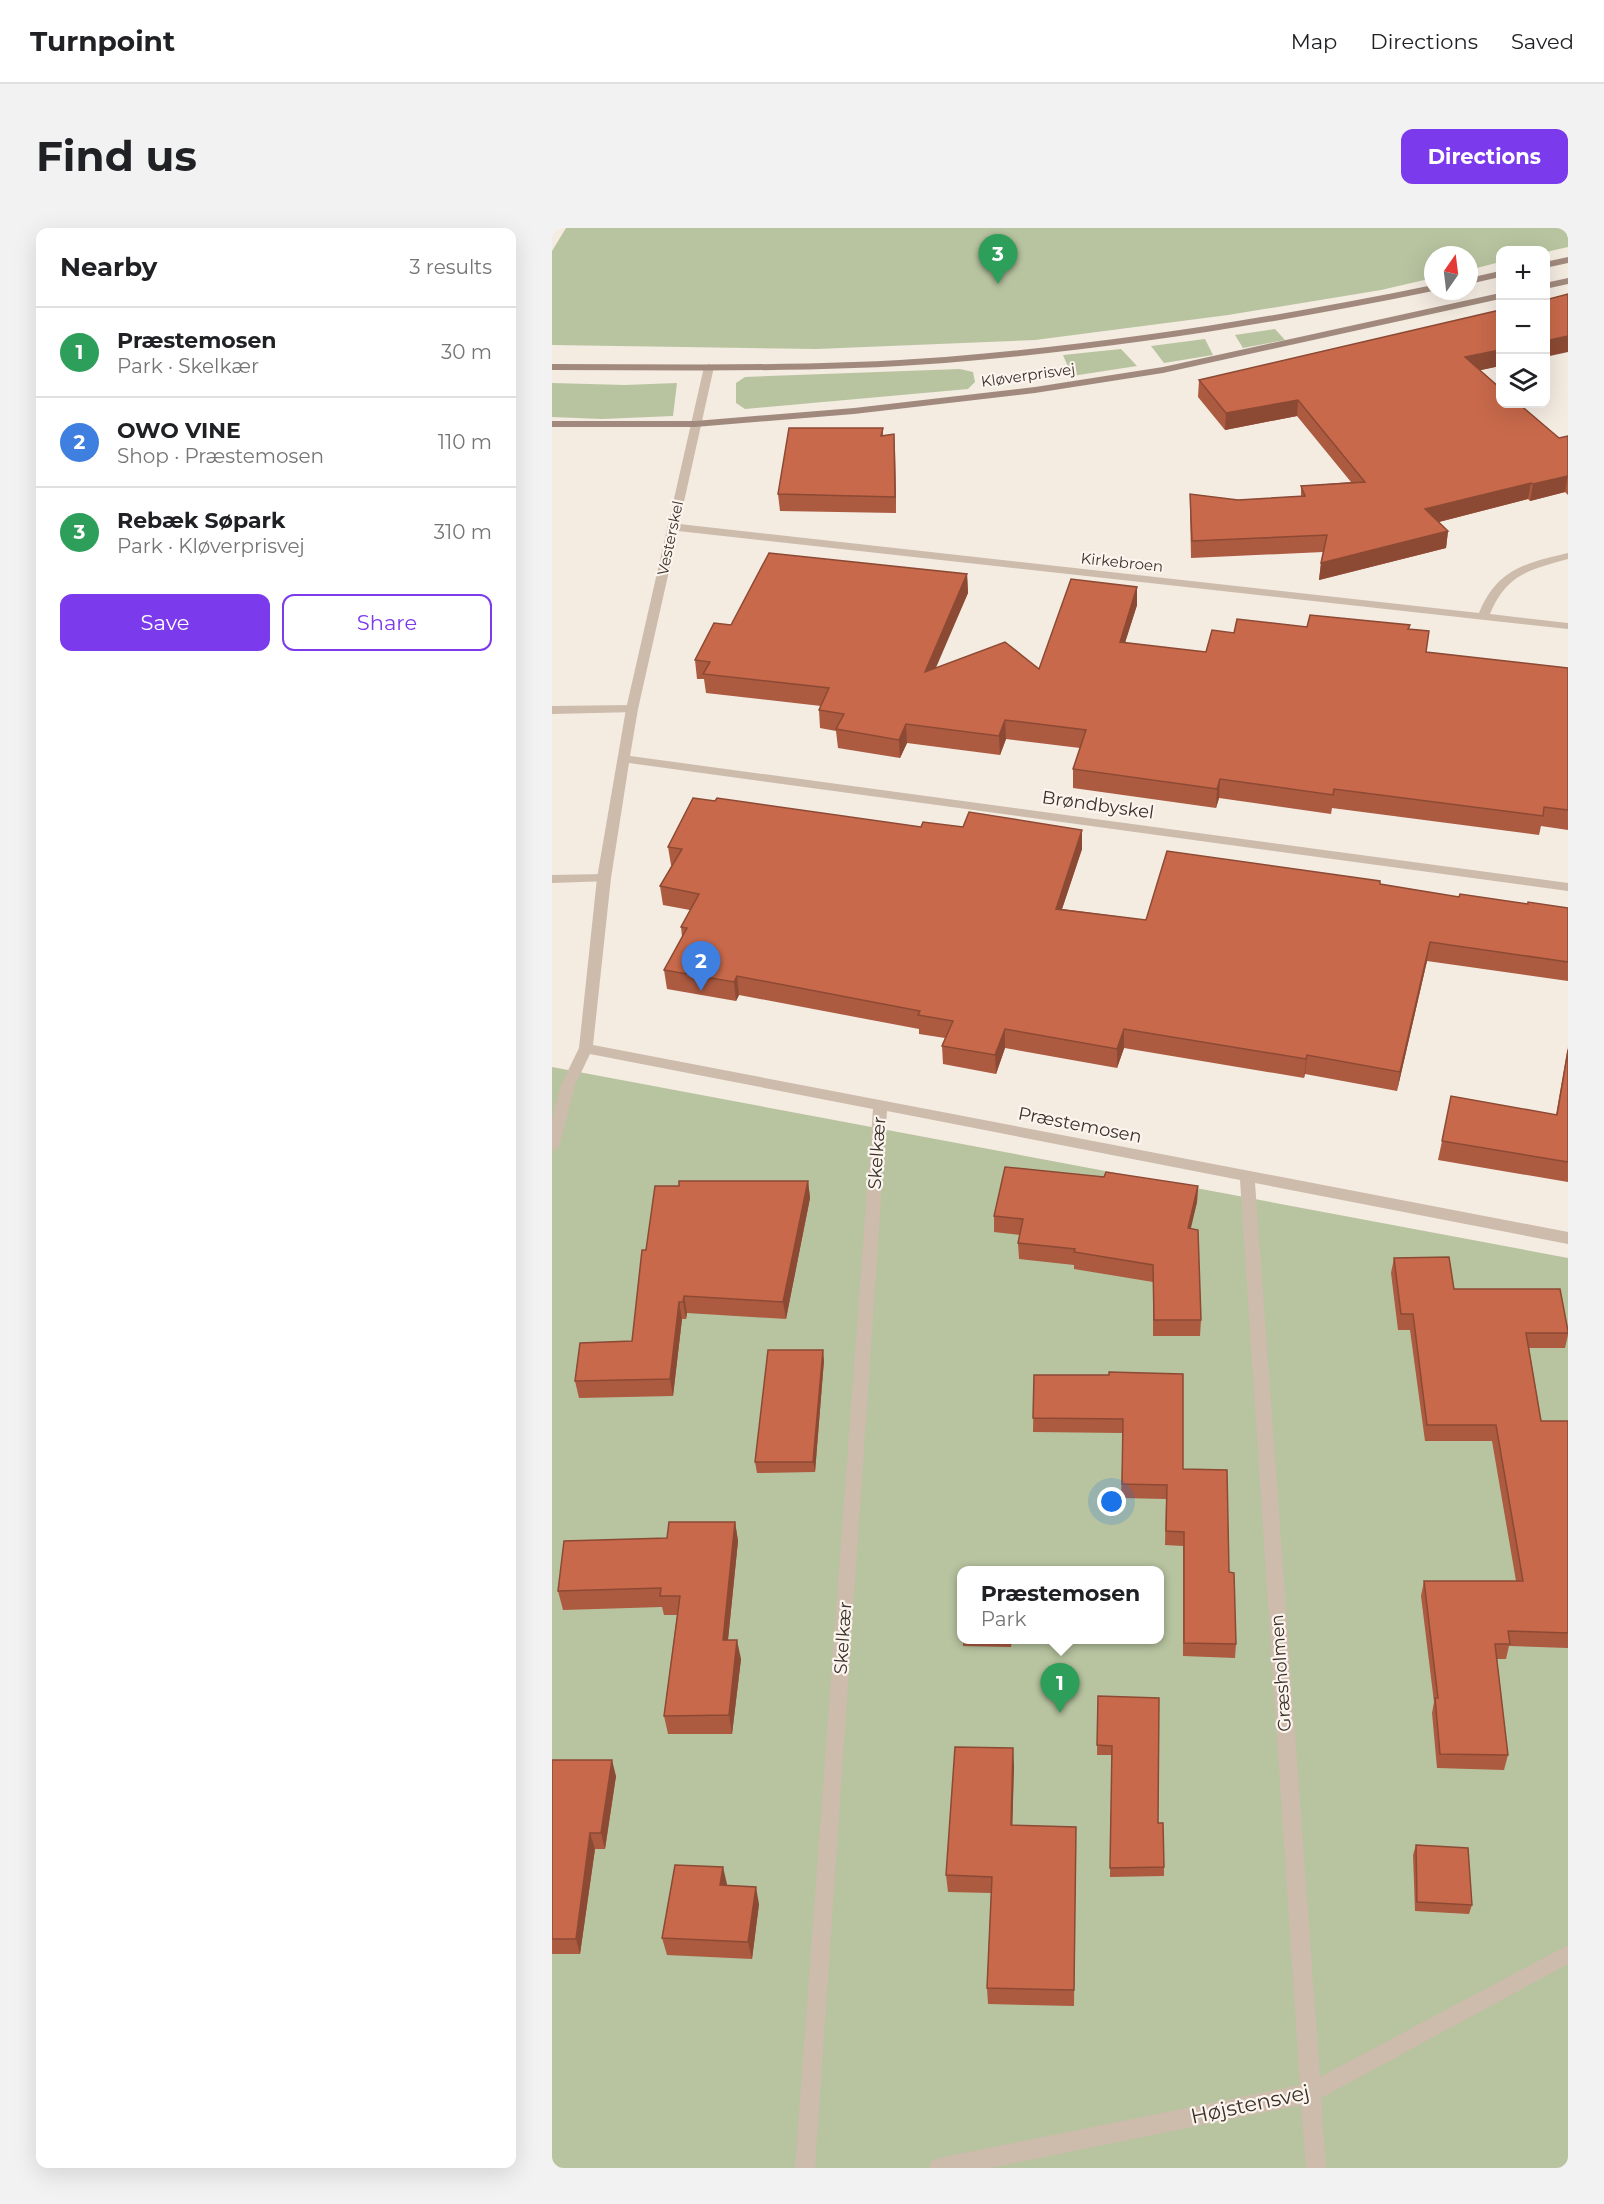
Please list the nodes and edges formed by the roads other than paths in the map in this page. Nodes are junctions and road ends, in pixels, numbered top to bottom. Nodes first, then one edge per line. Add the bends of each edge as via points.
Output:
1 (1568, 260) edge
2 (1550, 263) edge
3 (1496, 275) edge
4 (1478, 278) edge
5 (1568, 281) edge
6 (1550, 285) edge
7 (1424, 290) edge
8 (1496, 297) edge
9 (709, 367) junction
10 (552, 368) edge
11 (552, 424) edge
12 (695, 424) junction
13 (672, 526) junction
14 (1568, 556) edge
15 (1483, 617) junction
16 (1568, 626) edge
17 (632, 709) junction
18 (552, 710) edge
19 (624, 759) junction
20 (604, 878) junction
21 (552, 879) edge
22 (1568, 886) edge
23 (586, 1048) junction
24 (880, 1107) junction
25 (552, 1147) edge
26 (1246, 1177) junction
27 (1568, 1238) edge
28 (1568, 1954) edge
29 (1311, 2093) junction
30 (805, 2168) edge
31 (939, 2168) edge
32 (1316, 2168) edge

1 - 2 street
3 - 4 street
5 - 6 street
7 - 9 street, Kløverprisvej via 1216,328 999,356
8 - 12 street, Kløverprisvej via 1163,370 865,410
9 - 10 street, Kløverprisvej
9 - 12 street, Vesterskel
11 - 12 street, Kløverprisvej
12 - 13 street, Vesterskel
13 - 15 street, Kirkebroen
13 - 17 street, Vesterskel
14 - 15 street via 1530,566 1507,578 1495,591
15 - 16 street, Kirkebroen
17 - 18 street
17 - 19 street, Vesterskel
19 - 20 street, Vesterskel
19 - 22 street, Brøndbyskel
20 - 21 street
20 - 23 street, Vesterskel
23 - 24 street, Præstemosen
23 - 25 street, Vesterskel via 567,1085
24 - 26 street, Præstemosen
24 - 30 street, Skelkær
26 - 27 street, Præstemosen
26 - 29 street, Græsholmen
28 - 29 street, Højstensvej
29 - 31 street, Højstensvej
29 - 32 street, Græsholmen

